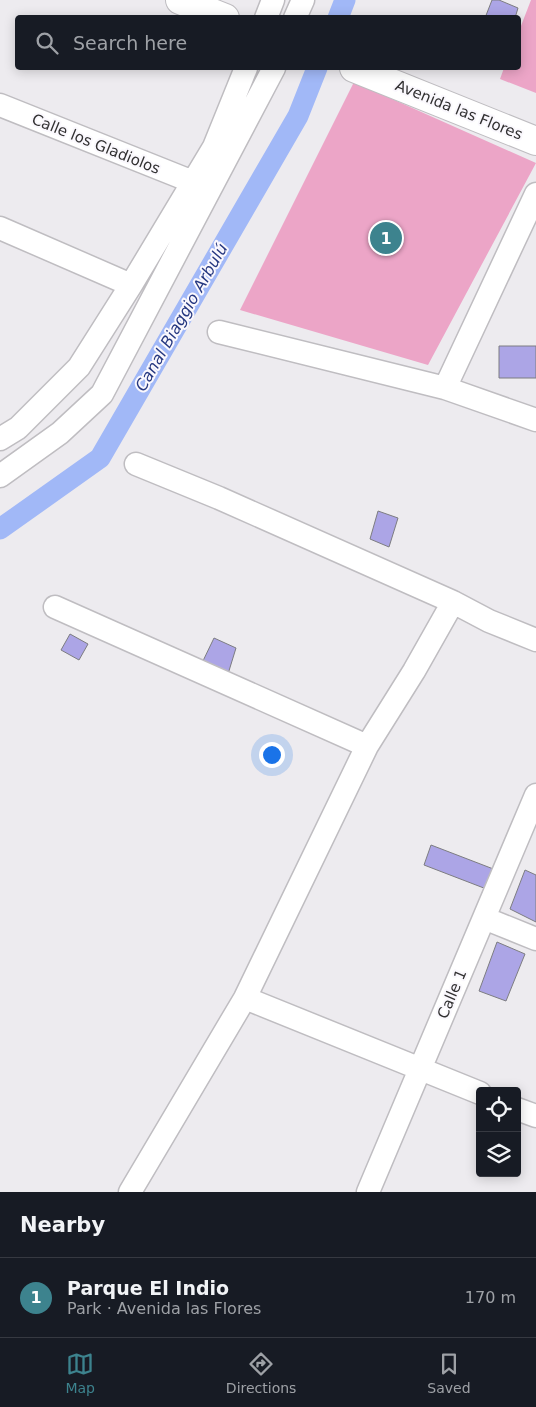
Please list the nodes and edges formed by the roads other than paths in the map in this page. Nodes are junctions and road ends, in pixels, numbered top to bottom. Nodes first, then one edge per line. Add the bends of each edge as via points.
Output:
1 (180, 0) edge
2 (273, 0) edge
3 (303, 0) edge
4 (217, 15) edge
5 (267, 15) edge
6 (296, 15) edge
7 (245, 70) edge
8 (273, 70) edge
9 (359, 70) edge
10 (0, 105) edge
11 (536, 141) edge
12 (192, 182) junction
13 (536, 194) edge
14 (0, 228) edge
15 (131, 285) junction
16 (219, 332) dead end
17 (446, 388) junction
18 (536, 420) edge
19 (0, 440) edge
20 (136, 464) dead end
21 (0, 476) edge
22 (453, 602) junction
23 (55, 608) dead end
24 (536, 640) edge
25 (367, 746) junction
26 (536, 795) edge
27 (484, 918) junction
28 (536, 939) edge
29 (245, 998) junction
30 (421, 1068) junction
31 (476, 1091) edge
32 (521, 1110) edge
33 (536, 1116) edge
34 (130, 1192) edge
35 (368, 1192) edge

1 - 4 street
2 - 5 street
3 - 6 street
7 - 12 street via 214,147
8 - 21 street via 102,394 60,433
9 - 11 street, Avenida las Flores
10 - 12 street, Calle los Gladiolos
12 - 15 street
13 - 17 street
14 - 15 street
15 - 19 street via 79,367 18,428
16 - 17 street
17 - 18 street
20 - 22 street
22 - 24 street
22 - 25 street
23 - 25 street
25 - 29 street
26 - 27 street, Calle 1
27 - 28 street
27 - 30 street, Calle 1
29 - 30 street
29 - 34 street
30 - 31 street
30 - 35 street, Calle 1
32 - 33 street

